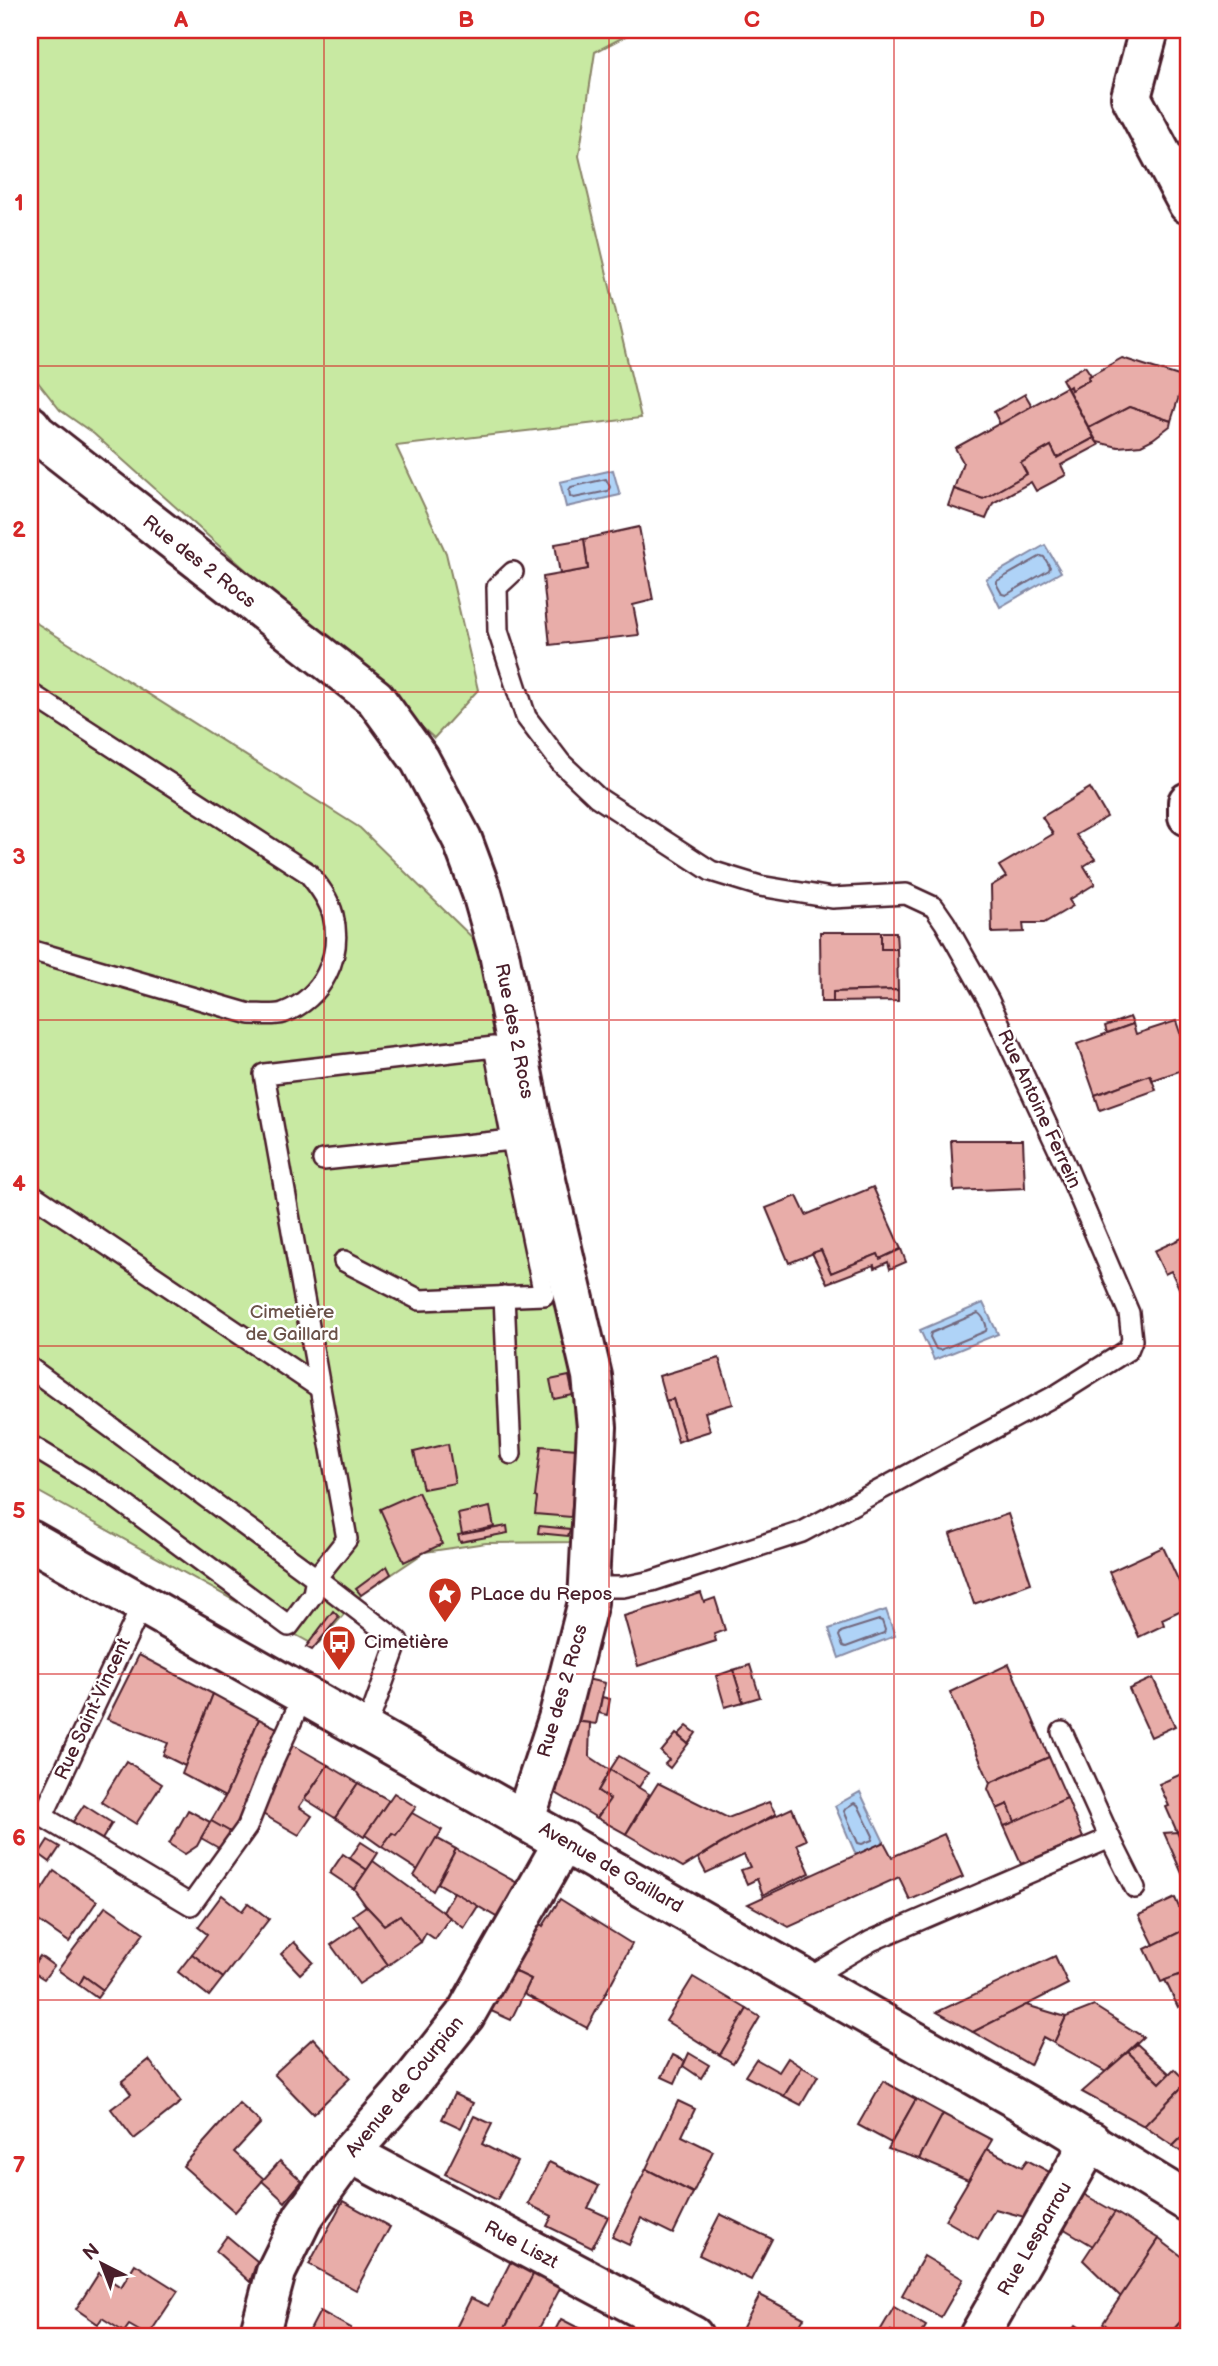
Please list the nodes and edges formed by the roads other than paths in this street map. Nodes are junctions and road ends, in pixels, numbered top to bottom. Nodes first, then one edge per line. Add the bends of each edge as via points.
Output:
1 (1149, 30) edge
2 (1188, 204) edge
3 (30, 425) edge
4 (513, 572) dead end
5 (30, 693) edge
6 (1188, 802) edge
7 (1188, 816) edge
8 (30, 950) edge
9 (512, 1140) junction
10 (323, 1160) dead end
11 (30, 1193) edge
12 (344, 1261) dead end
13 (504, 1296) junction
14 (30, 1368) edge
15 (320, 1388) junction
16 (30, 1445) edge
17 (511, 1454) dead end
18 (30, 1540) edge
19 (316, 1578) junction
20 (589, 1587) junction
21 (143, 1603) junction
22 (304, 1694) junction
23 (366, 1729) junction
24 (1062, 1732) dead end
25 (36, 1812) edge
26 (525, 1819) junction
27 (1110, 1838) junction
28 (564, 1841) junction
29 (1135, 1888) dead end
30 (807, 1979) junction
31 (1091, 2141) junction
32 (350, 2153) junction
33 (1188, 2202) edge
34 (258, 2336) edge
35 (693, 2336) edge
36 (979, 2336) edge

1 - 2 street via 1131,97
3 - 20 street, Rue des 2 Rocs via 375,698 420,760 462,839 499,953 530,1112 594,1387 597,1427
4 - 20 lane, Rue Antoine Ferrein via 497,587 498,631 526,717 561,763 597,797 711,871 760,887 832,898 906,894 934,907 989,1001 1067,1168 1129,1313 1132,1340 1128,1350 1058,1394 802,1532 652,1581
5 - 8 lane via 308,873 332,914 337,943 328,971 312,996 281,1013 250,1014
6 - 7 street
9 - 10 lane
9 - 13 lane via 544,1295
9 - 15 lane via 494,1048 264,1074
11 - 15 lane
12 - 13 lane via 420,1300
13 - 17 lane
14 - 19 lane
15 - 19 lane via 347,1539
16 - 19 lane via 113,1495 289,1626 313,1594
18 - 21 street, Avenue de Gaillard
19 - 23 lane via 398,1641
20 - 26 street, Rue des 2 Rocs via 558,1719
21 - 22 street, Avenue de Gaillard
21 - 25 lane, Rue Saint-Vincent
22 - 23 street, Avenue de Gaillard
22 - 25 lane via 247,1827 191,1905
23 - 26 street, Avenue de Gaillard
24 - 27 lane
26 - 28 street, Avenue de Gaillard
27 - 29 lane
27 - 30 lane via 871,1941
28 - 30 street, Avenue de Gaillard
28 - 32 street, Avenue de Courpian via 466,2015
30 - 31 street, Avenue de Gaillard
31 - 33 street, Avenue de Gaillard
31 - 36 street, Rue Lesparrou
32 - 34 street, Avenue de Courpian via 303,2217 276,2272
32 - 35 street, Rue Liszt

